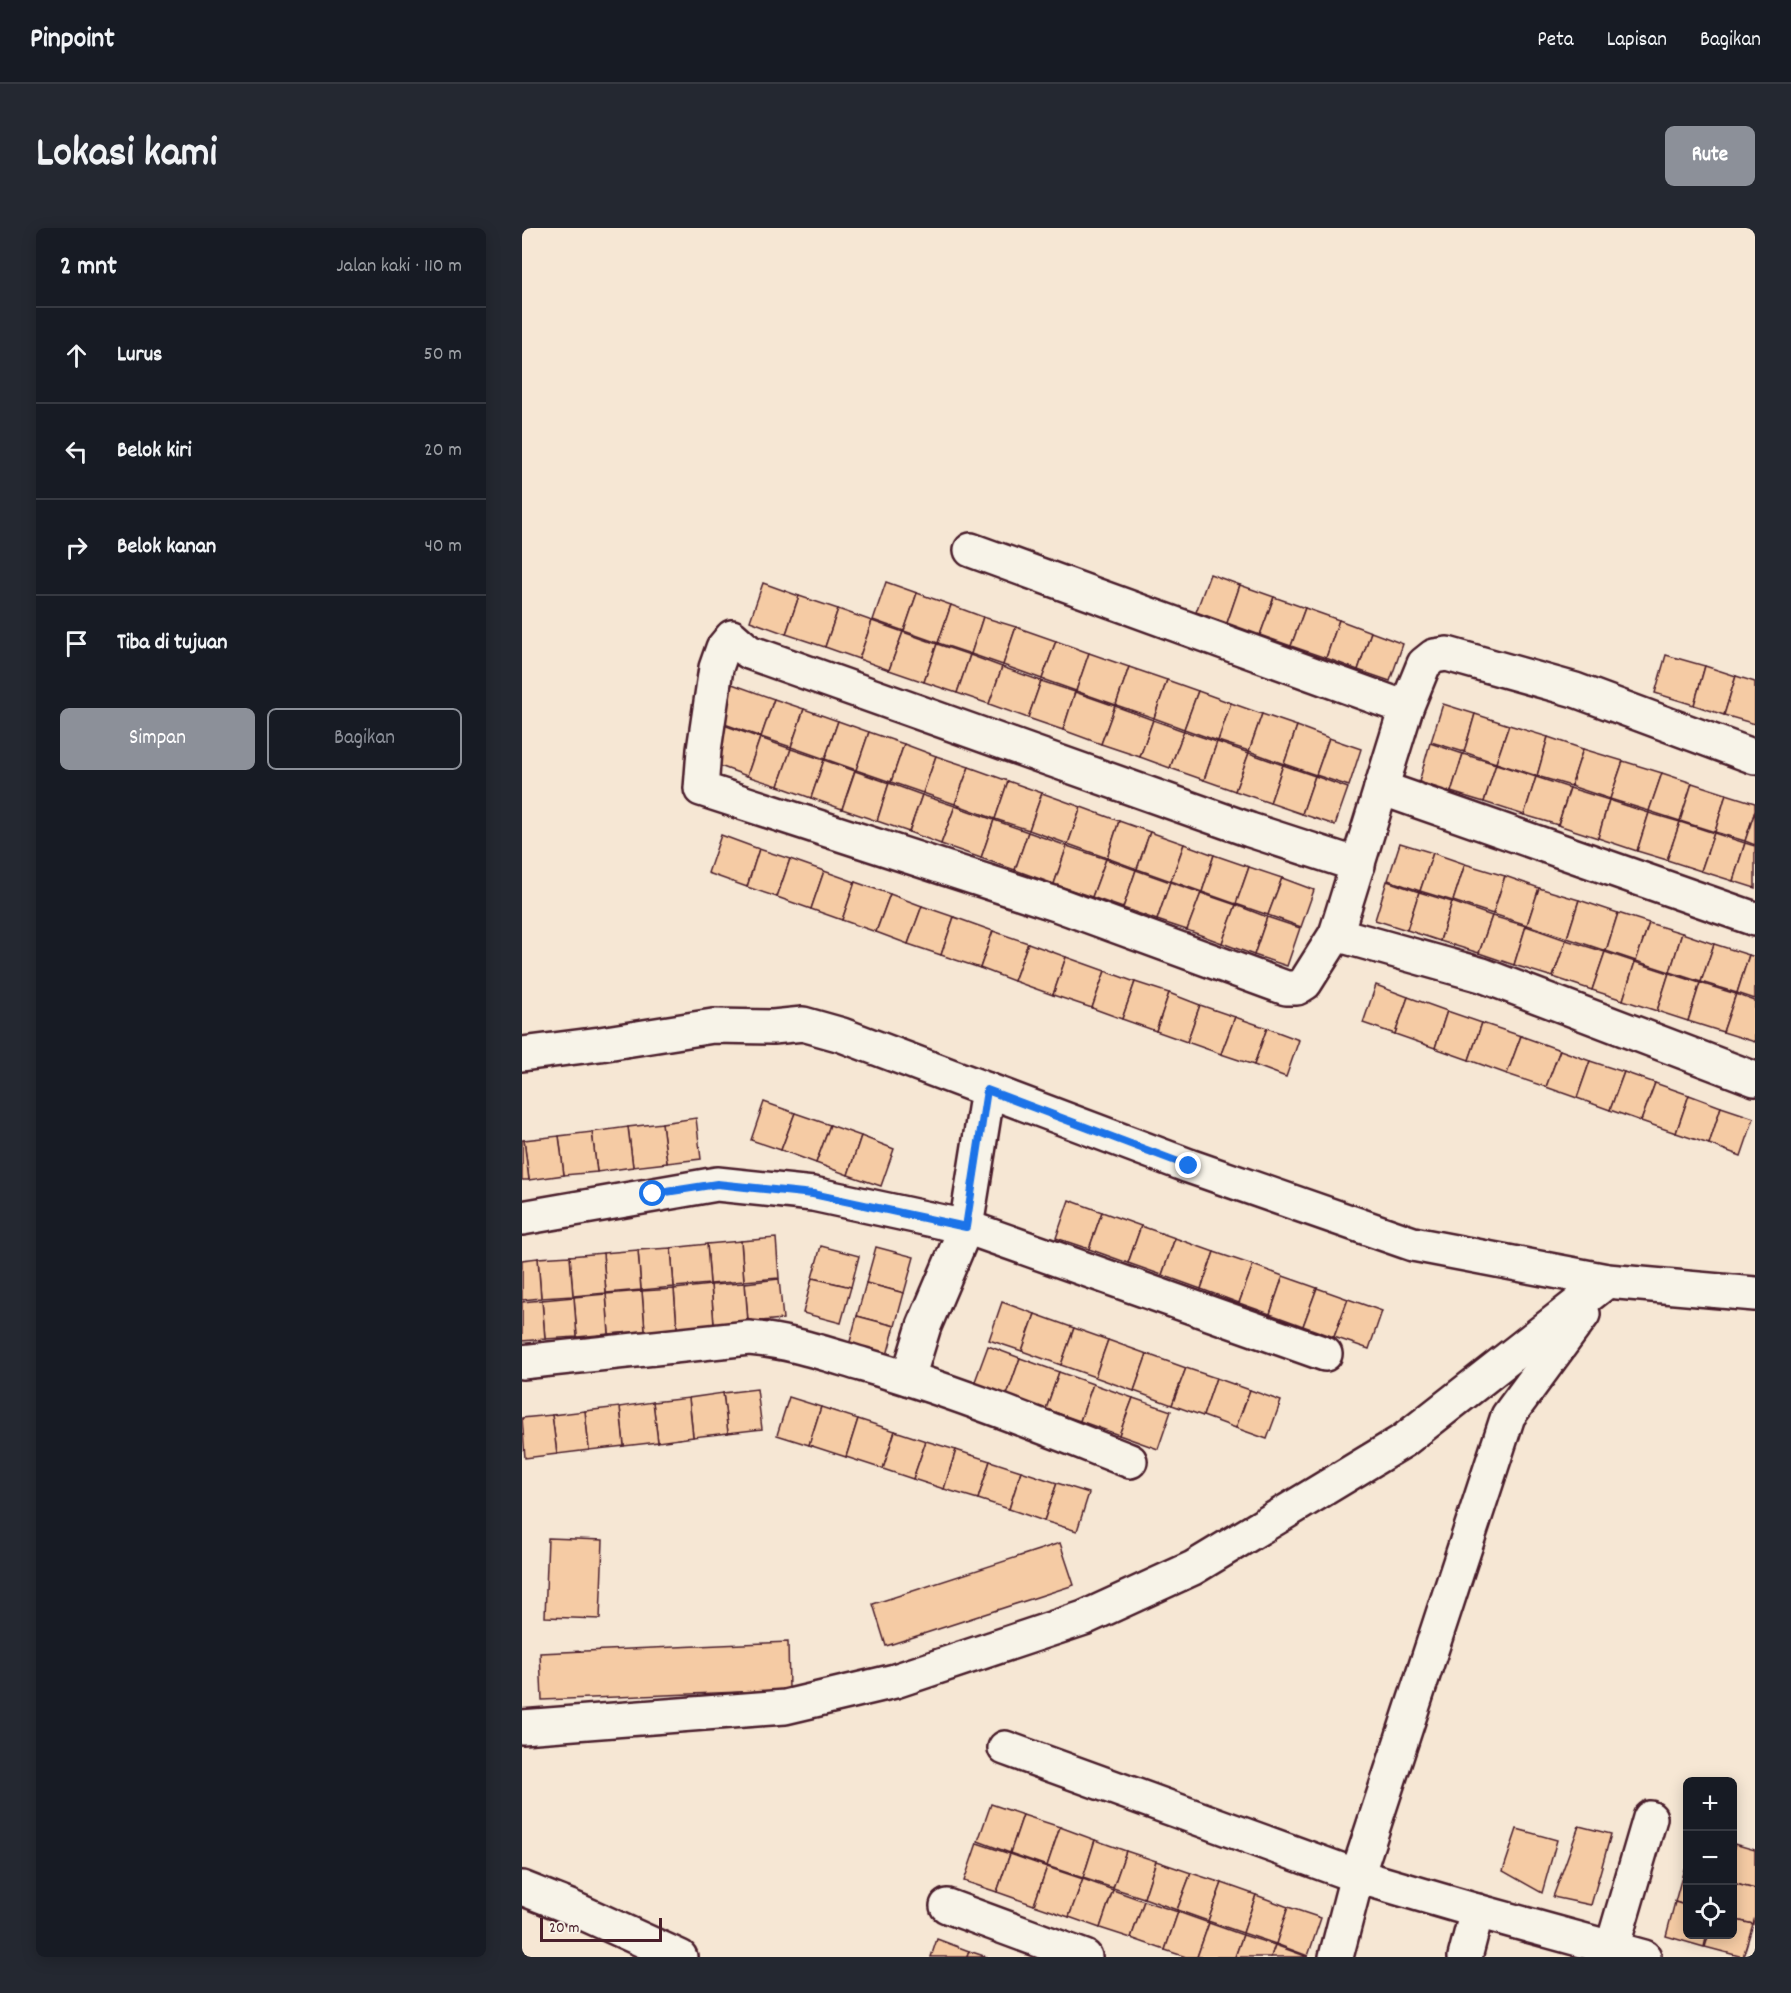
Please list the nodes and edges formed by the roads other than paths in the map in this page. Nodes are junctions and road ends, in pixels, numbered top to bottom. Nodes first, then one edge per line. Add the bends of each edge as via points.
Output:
1 (972, 550) dead end
2 (1406, 708) junction
3 (1755, 757) edge
4 (1381, 788) junction
5 (1358, 865) junction
6 (1755, 919) edge
7 (1336, 934) junction
8 (522, 1054) edge
9 (1755, 1079) edge
10 (987, 1090) junction
11 (522, 1218) edge
12 (966, 1227) junction
13 (1607, 1281) junction
14 (1755, 1294) edge
15 (1325, 1354) dead end
16 (522, 1362) edge
17 (908, 1378) junction
18 (1130, 1461) dead end
19 (522, 1727) edge
20 (1005, 1748) dead end
21 (1650, 1818) dead end
22 (1357, 1876) junction
23 (522, 1888) edge
24 (947, 1906) dead end
25 (1477, 1911) junction
26 (1612, 1948) junction
27 (680, 1957) edge
28 (1085, 1957) edge
29 (1336, 1957) edge
30 (1465, 1957) edge
31 (1644, 1957) edge

1 - 2 street
2 - 3 street via 1424,664 1434,656 1447,654 1575,690
2 - 4 street
4 - 5 street
4 - 6 street
5 - 7 street
5 - 7 street via 749,652 732,637 716,668 701,789 1056,904 1286,987 1297,988 1305,983
7 - 9 street via 1482,975
8 - 10 street via 713,1026 803,1024
10 - 12 street
10 - 13 street via 1413,1244
11 - 12 street via 717,1184 813,1194
12 - 15 street
12 - 17 street via 924,1326
13 - 14 street
13 - 19 street via 1403,1441 1193,1568 1084,1618 895,1681 785,1707
13 - 22 street via 1508,1416
16 - 17 street via 749,1338 804,1347
17 - 18 street
20 - 22 street
21 - 26 street
22 - 25 street
22 - 29 street
23 - 27 street
24 - 28 street
25 - 26 street
25 - 30 street
26 - 31 street

